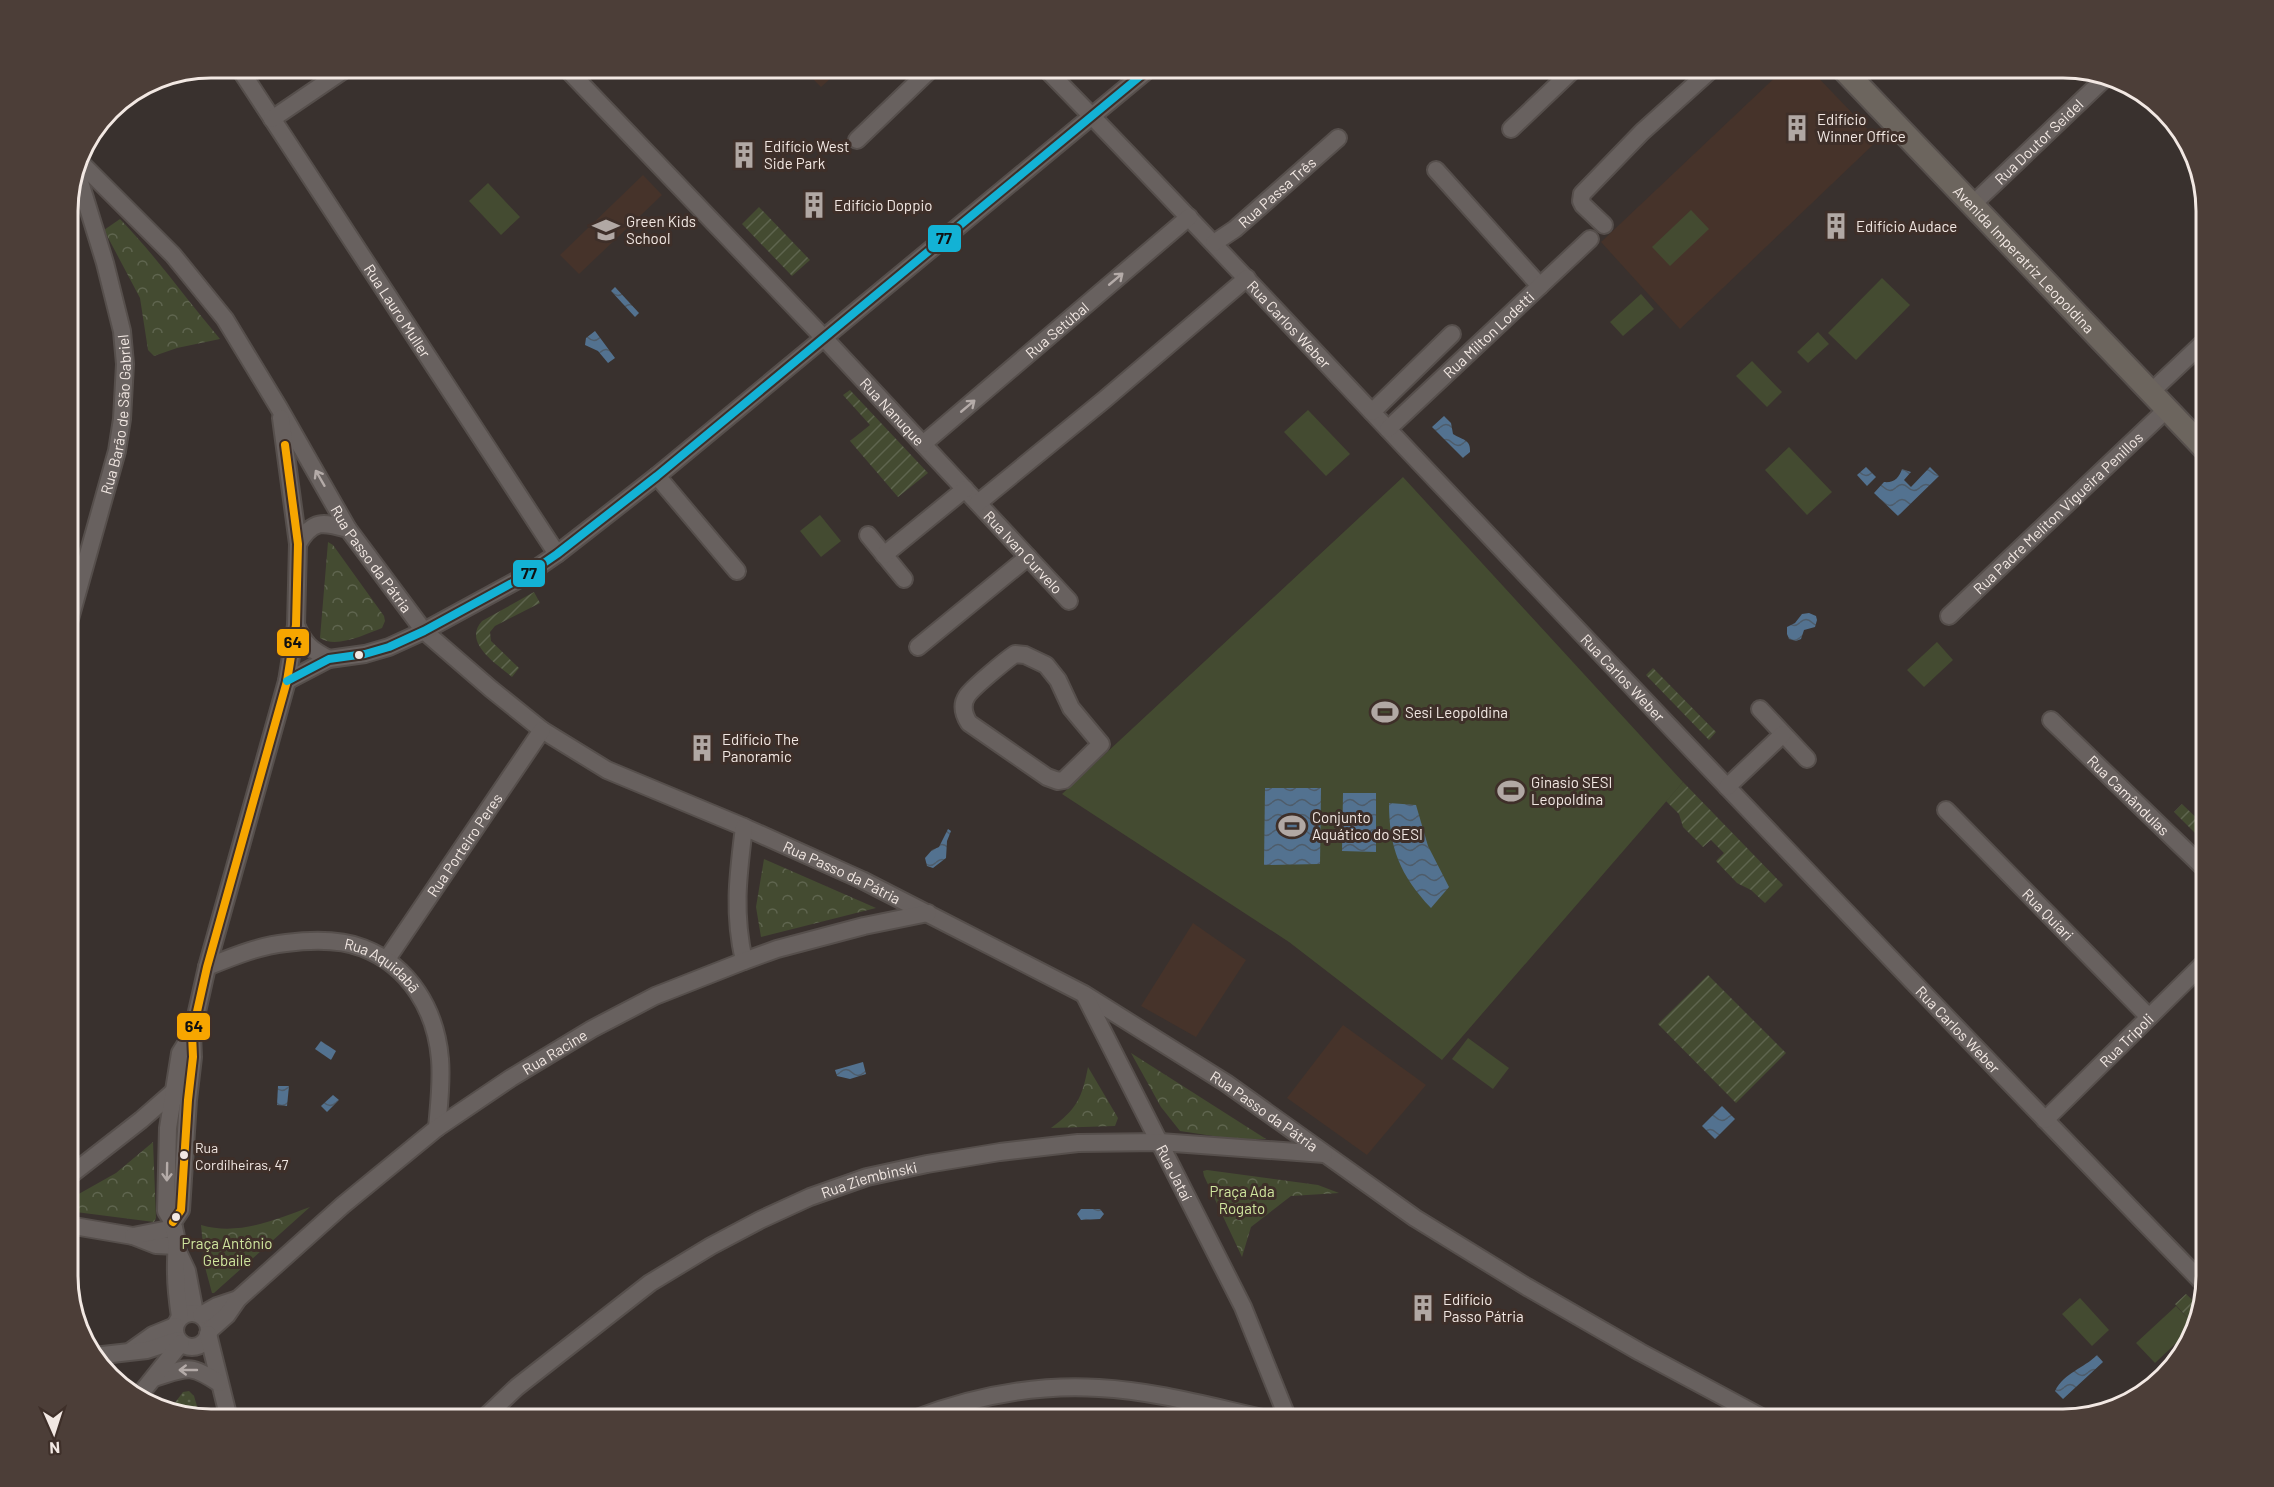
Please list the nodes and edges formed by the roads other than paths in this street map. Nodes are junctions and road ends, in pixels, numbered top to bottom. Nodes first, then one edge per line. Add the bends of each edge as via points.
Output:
1 (245, 78) edge
2 (332, 78) edge
3 (576, 78) edge
4 (922, 78) edge
5 (1055, 78) edge
6 (1138, 78) edge
7 (1565, 78) edge
8 (1702, 78) edge
9 (1852, 78) edge
10 (2099, 84) edge
11 (1093, 116) junction
12 (272, 119) junction
13 (1511, 129) dead end
14 (1338, 138) dead end
15 (857, 140) dead end
16 (86, 168) edge
17 (1436, 170) dead end
18 (81, 185) edge
19 (1972, 204) junction
20 (1189, 217) junction
21 (1604, 225) dead end
22 (1590, 238) dead end
23 (1214, 243) junction
24 (1246, 278) junction
25 (1540, 286) junction
26 (1452, 334) dead end
27 (824, 338) junction
28 (2196, 350) edge
29 (2152, 392) junction
30 (279, 408) junction
31 (2167, 409) junction
32 (1372, 412) junction
33 (1388, 429) junction
34 (2196, 439) edge
35 (923, 444) junction
36 (657, 476) junction
37 (965, 489) junction
38 (978, 503) junction
39 (348, 529) junction
40 (868, 535) dead end
41 (298, 544) junction
42 (557, 554) junction
43 (884, 555) junction
44 (1028, 557) junction
45 (737, 571) dead end
46 (904, 579) dead end
47 (78, 590) edge
48 (1069, 601) dead end
49 (1949, 616) dead end
50 (296, 626) junction
51 (424, 631) junction
52 (918, 647) dead end
53 (329, 659) junction
54 (1058, 680) joint
55 (287, 681) junction
56 (1760, 709) dead end
57 (2051, 720) dead end
58 (542, 730) junction
59 (1783, 734) junction
60 (1807, 759) dead end
61 (1727, 787) junction
62 (1946, 810) dead end
63 (744, 827) junction
64 (2196, 860) edge
65 (928, 914) junction
66 (387, 959) junction
67 (744, 961) junction
68 (207, 967) junction
69 (2196, 971) edge
70 (1084, 994) junction
71 (2149, 1017) junction
72 (192, 1034) junction
73 (173, 1092) junction
74 (141, 1120) junction
75 (2045, 1120) junction
76 (168, 1128) junction
77 (437, 1128) junction
78 (1160, 1142) junction
79 (1325, 1154) junction
80 (78, 1169) edge
81 (174, 1225) junction
82 (78, 1227) edge
83 (133, 1236) junction
84 (178, 1249) junction
85 (2196, 1276) edge
86 (238, 1299) junction
87 (185, 1326) junction
88 (209, 1332) junction
89 (104, 1355) edge
90 (154, 1378) junction
91 (219, 1383) junction
92 (144, 1390) edge
93 (226, 1409) edge
94 (494, 1409) edge
95 (946, 1409) edge
96 (1226, 1409) edge
97 (1284, 1409) edge
98 (1746, 1409) edge

1 - 12 street, Rua Lauro Muller
2 - 12 street
3 - 27 street, Rua Nanuque
4 - 15 street
5 - 11 street, Rua Carlos Weber
6 - 11 street
7 - 13 street
8 - 21 street via 1582,194 1582,204
9 - 19 main road, Avenida Imperatriz Leopoldina
10 - 19 street, Rua Doutor Seidel
11 - 20 street, Rua Carlos Weber
11 - 27 street
12 - 42 street, Rua Lauro Muller
14 - 23 street, Rua Passa Três via 1236,229
16 - 30 street, Rua Passo da Pátria via 199,286 241,344
17 - 25 street
18 - 47 street, Rua Barão de São Gabriel via 123,330 125,364 117,451
19 - 29 main road, Avenida Imperatriz Leopoldina
20 - 23 street, Rua Carlos Weber
35 -> 20 street, Rua Setúbal
22 - 25 street, Rua Milton Lodetti
23 - 24 street, Rua Carlos Weber
24 - 32 street, Rua Carlos Weber
24 - 38 street
25 - 33 street, Rua Milton Lodetti
26 - 32 street
27 - 35 street, Rua Nanuque
27 - 36 street
28 - 29 street
29 - 31 main road, Avenida Imperatriz Leopoldina
39 -> 30 street, Rua Passo da Pátria
30 - 41 street
31 - 34 main road, Avenida Imperatriz Leopoldina
31 - 49 street, Rua Padre Meliton Vigueira Penillos
32 - 33 street, Rua Carlos Weber
33 - 61 street, Rua Carlos Weber
35 - 37 street, Rua Nanuque
36 - 42 street
36 - 45 street
37 - 38 street, Rua Nanuque
37 - 43 street
38 - 44 street, Rua Ivan Curvelo
39 - 41 street via 323,523 306,531
39 - 51 street, Rua Passo da Pátria
40 - 43 street
41 - 50 street
42 - 51 street via 525,576
43 - 46 street
44 - 48 street, Rua Ivan Curvelo
44 - 52 street
50 - 53 street via 302,641
50 - 55 street
51 - 53 street via 389,647
51 - 58 street, Rua Passo da Pátria
53 - 55 street
54 - 54 street via 1046,665 1015,654 967,696 963,708 969,723 1058,781 1064,780 1101,744 1071,708
55 - 68 street
56 - 59 street
57 - 64 street, Rua Camândulas
58 - 63 street, Rua Passo da Pátria via 607,770
58 - 66 street, Rua Porteiro Peres
59 - 60 street
59 - 61 street
61 - 75 street, Rua Carlos Weber
62 - 71 street, Rua Quiari
63 - 65 street, Rua Passo da Pátria
63 - 67 street via 736,894
65 - 67 street, Rua Racine via 864,926
65 - 70 street, Rua Passo da Pátria
66 - 68 street, Rua Aquidabã via 362,947 324,941 254,949
66 - 77 street, Rua Aquidabã via 425,1001 435,1029 440,1058
67 - 77 street, Rua Racine via 655,996 592,1029
68 - 72 street
69 - 71 street, Rua Tripoli
70 - 78 street, Rua Jataí
70 - 79 street, Rua Passo da Pátria via 1215,1075
71 - 75 street, Rua Tripoli
72 - 73 street via 180,1053
72 - 81 street via 194,1057 181,1210
73 - 74 street
73 - 76 street
74 - 76 street
74 - 80 street
75 - 85 street, Rua Carlos Weber
76 -> 81 street via 166,1211
77 - 86 street, Rua Racine via 343,1204
78 - 79 street, Rua Ziembinski
78 - 94 street, Rua Ziembinski via 1078,1143 1000,1152 867,1177 810,1197 711,1246 650,1283
78 - 97 street, Rua Jataí via 1243,1307
79 - 98 street, Rua Passo da Pátria via 1415,1218 1527,1287
81 - 83 street
81 - 84 street
82 - 83 street
83 - 84 street
84 - 87 street via 176,1272
86 - 87 street, Rua Racine via 217,1306
86 - 88 street, Rua Racine
87 - 88 street via 206,1321
87 - 88 street, Rua Racine via 188,1347 202,1344
87 - 89 street via 153,1335 132,1351
87 - 90 street, Rua Racine
88 - 91 street
91 -> 90 street via 192,1368
90 - 92 street, Rua Racine
91 - 93 street
95 - 96 street via 1011,1393 1099,1388

